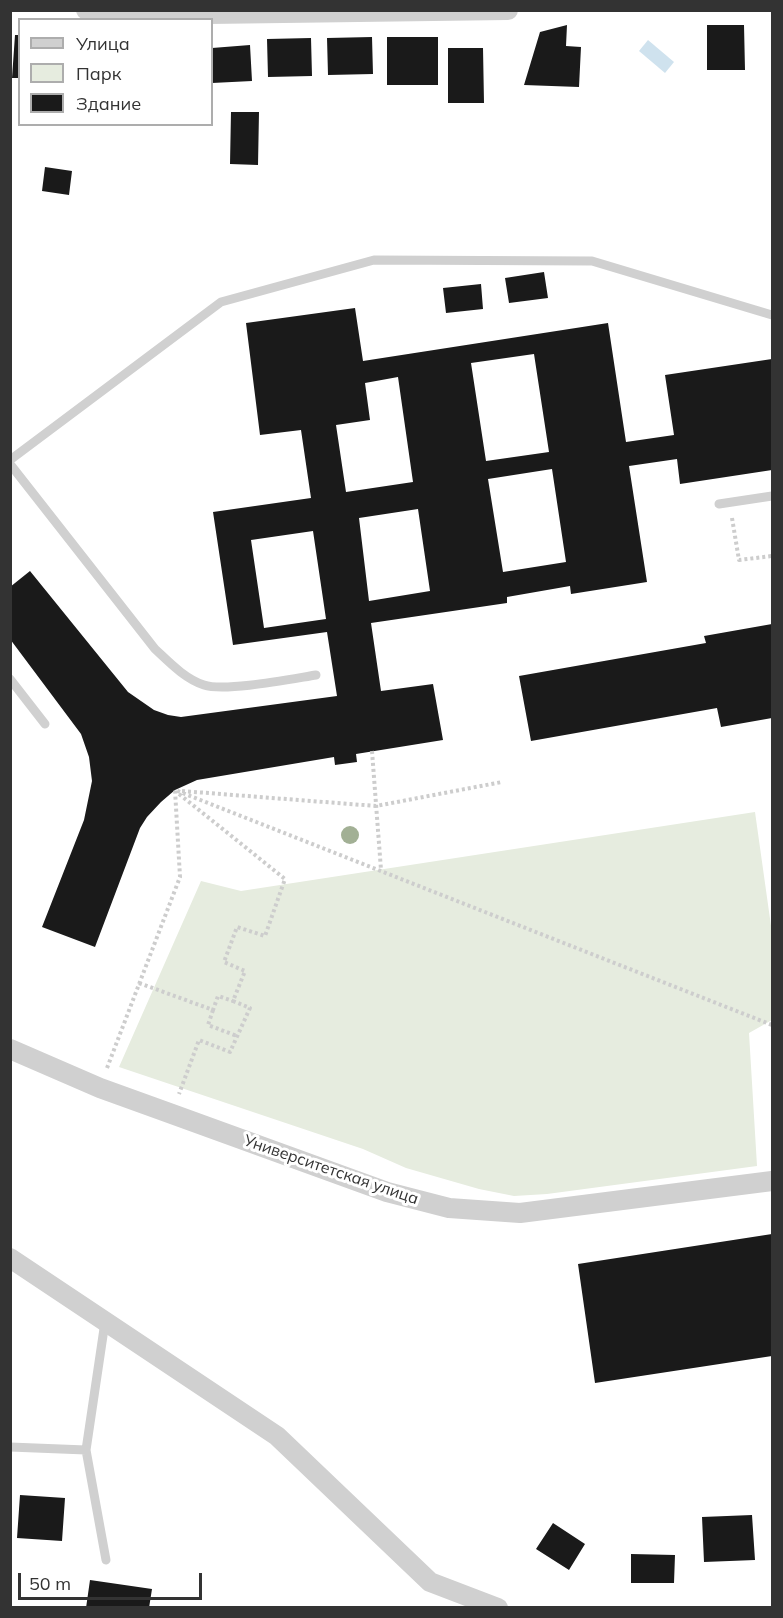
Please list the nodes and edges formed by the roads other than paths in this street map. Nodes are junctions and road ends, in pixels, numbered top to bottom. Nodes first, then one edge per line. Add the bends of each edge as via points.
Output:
1 (86, 10) edge
2 (508, 10) edge
3 (772, 315) edge
4 (10, 463) edge
5 (772, 496) edge
6 (724, 504) road end
7 (316, 675) dead end
8 (10, 679) edge
9 (45, 724) dead end
10 (10, 1049) edge
11 (772, 1181) edge
12 (10, 1258) edge
13 (105, 1321) junction
14 (10, 1447) edge
15 (86, 1450) junction
16 (106, 1560) dead end
17 (498, 1608) edge

1 - 2 street via 134,15
3 - 4 lane via 592,261 374,260 221,302
4 - 7 lane via 155,649 178,670 204,686 230,687
5 - 6 lane
8 - 9 lane
10 - 11 street, Университетская улица via 100,1088 387,1192 449,1208 520,1213
12 - 13 street
13 - 15 lane
13 - 17 street via 277,1436 430,1582
14 - 15 lane
15 - 16 lane

